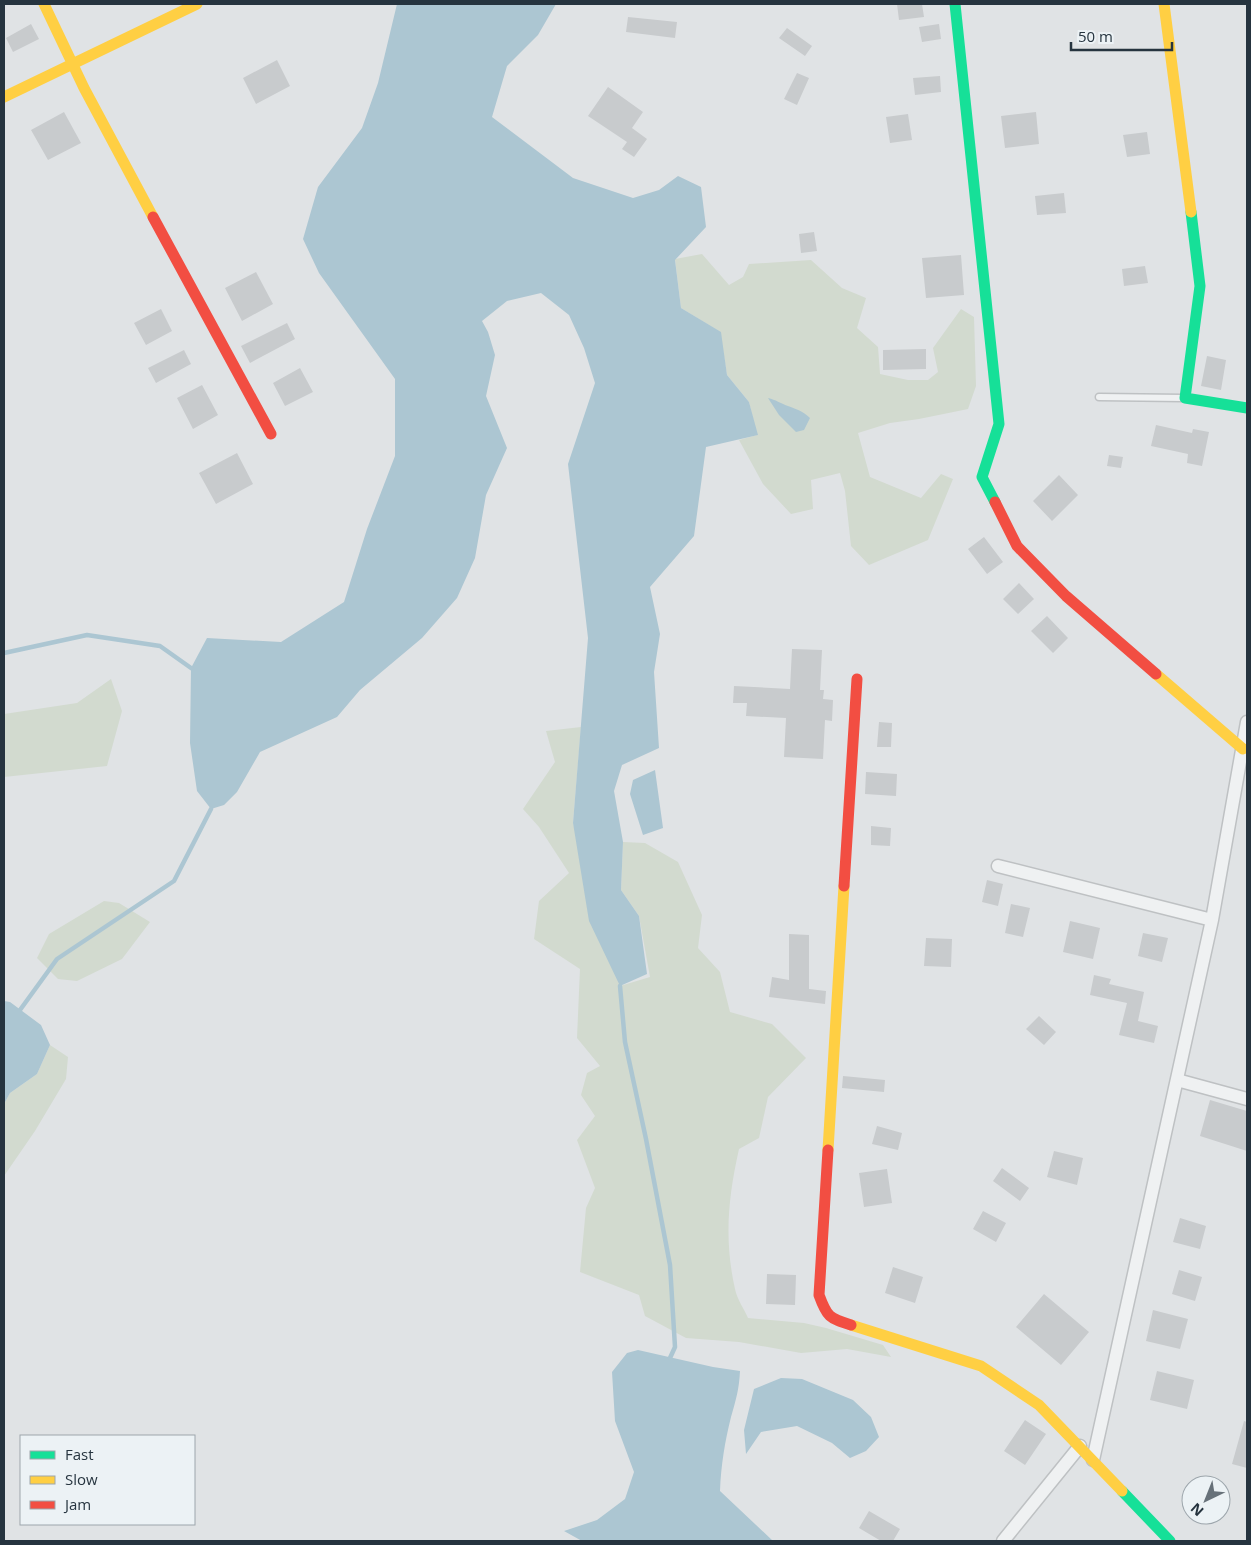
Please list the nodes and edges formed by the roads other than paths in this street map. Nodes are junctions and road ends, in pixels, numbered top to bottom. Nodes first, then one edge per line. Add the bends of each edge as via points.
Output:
1 (44, 4) edge
2 (197, 4) edge
3 (955, 4) edge
4 (1164, 4) edge
5 (72, 65) junction
6 (4, 97) edge
7 (1099, 397) dead end
8 (1185, 398) junction
9 (1247, 408) edge
10 (271, 434) dead end
11 (857, 679) dead end
12 (1247, 722) edge
13 (1243, 749) junction
14 (998, 866) dead end
15 (1212, 920) junction
16 (1177, 1080) junction
17 (1247, 1099) edge
18 (1080, 1446) junction
19 (1093, 1460) junction
20 (1003, 1541) edge
21 (1170, 1541) edge

1 - 5 street
2 - 5 street
3 - 13 street via 999,424 982,477 1017,546 1066,596
4 - 8 street via 1200,286
5 - 6 street
5 - 10 street
7 - 8 lane
8 - 9 street
11 - 18 street via 819,1295 832,1319 981,1366 1039,1405
12 - 13 street
13 - 15 street
14 - 15 street
15 - 16 street
16 - 17 street
16 - 19 street
18 - 19 street
18 - 20 street
19 - 21 street

